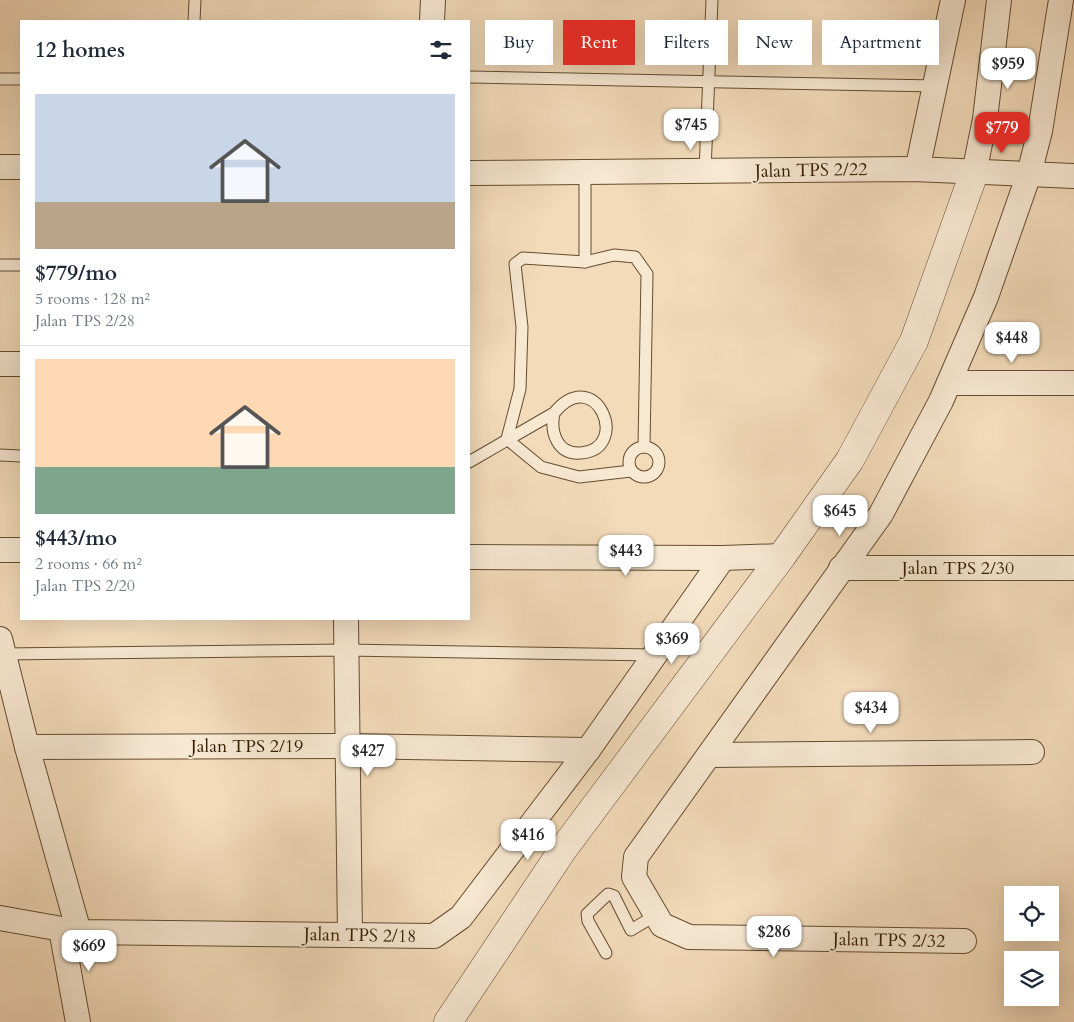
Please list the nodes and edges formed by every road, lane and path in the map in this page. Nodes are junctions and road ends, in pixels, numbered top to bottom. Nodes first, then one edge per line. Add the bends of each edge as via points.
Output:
1 (195, 0) edge
2 (433, 0) edge
3 (712, 0) edge
4 (953, 0) edge
5 (999, 0) edge
6 (1061, 0) edge
7 (194, 20) edge
8 (432, 20) edge
9 (470, 77) edge
10 (20, 78) edge
11 (0, 79) edge
12 (709, 82) junction
13 (936, 86) junction
14 (0, 167) edge
15 (20, 167) edge
16 (914, 169) junction
17 (705, 171) junction
18 (586, 172) junction
19 (470, 173) edge
20 (974, 173) junction
21 (1029, 174) junction
22 (1074, 176) edge
23 (585, 262) junction
24 (0, 265) edge
25 (20, 265) edge
26 (0, 364) edge
27 (20, 364) edge
28 (1074, 383) edge
29 (949, 384) junction
30 (554, 413) junction
31 (507, 439) junction
32 (644, 447) junction
33 (0, 455) edge
34 (20, 456) edge
35 (470, 461) edge
36 (631, 471) junction
37 (0, 550) edge
38 (20, 550) edge
39 (782, 556) junction
40 (470, 557) edge
41 (723, 558) junction
42 (842, 568) junction
43 (1074, 568) edge
44 (346, 620) edge
45 (2, 646) edge
46 (346, 650) junction
47 (655, 656) junction
48 (27, 746) junction
49 (348, 746) junction
50 (588, 750) junction
51 (1032, 752) dead end
52 (710, 755) junction
53 (656, 915) junction
54 (0, 918) edge
55 (70, 931) junction
56 (350, 935) junction
57 (964, 941) dead end
58 (606, 953) dead end
59 (78, 1022) edge
60 (448, 1022) edge

1 - 7 lane
2 - 8 street
3 - 12 lane
4 - 13 street
5 - 20 street via 985,119
6 - 21 street via 1040,131
9 - 12 lane
10 - 11 lane
12 - 13 lane
12 - 17 lane
13 - 16 street via 919,161
14 - 15 street
16 - 17 street, Jalan TPS 2/22
16 - 20 street, Jalan TPS 2/22
17 - 18 street, Jalan TPS 2/22
18 - 19 street, Jalan TPS 2/22
18 - 23 lane
20 - 21 street, Jalan TPS 2/22
20 - 39 street via 914,342 850,460
21 - 22 street, Jalan TPS 2/22
21 - 29 street via 986,297
23 - 31 lane via 523,258 515,264 522,327 520,389
23 - 32 lane via 614,255 635,257 647,274
24 - 25 lane
26 - 27 street
28 - 29 street
29 - 42 street via 881,514
30 - 30 lane via 563,402 577,397 591,400 602,409 607,423 604,437 595,448 581,453 567,450 556,441 551,427
30 - 31 lane
31 - 35 lane
31 - 36 lane via 541,467 579,477
32 - 36 lane via 630,455
32 - 36 lane via 658,457 658,466 647,477 638,477
33 - 34 lane
37 - 38 street
39 - 41 street
39 - 60 street via 564,848
40 - 41 street
41 - 47 street, Jalan TPS 2/18
42 - 43 street, Jalan TPS 2/30
42 - 52 street
44 - 46 street
45 - 46 lane
45 - 48 street
46 - 47 lane
46 - 49 street
47 - 50 street, Jalan TPS 2/18
48 - 49 street, Jalan TPS 2/19
48 - 55 street
49 - 50 street, Jalan TPS 2/19
49 - 56 street
50 - 56 street, Jalan TPS 2/18 via 461,917 434,936
51 - 52 street
52 - 53 street, Jalan TPS 2/32 via 636,857 634,877
53 - 57 street, Jalan TPS 2/32 via 662,925 689,937
53 - 58 lane via 631,930 614,896 608,894 587,914
54 - 55 street, Jalan TPS 2/18
55 - 56 street, Jalan TPS 2/18
55 - 59 street

